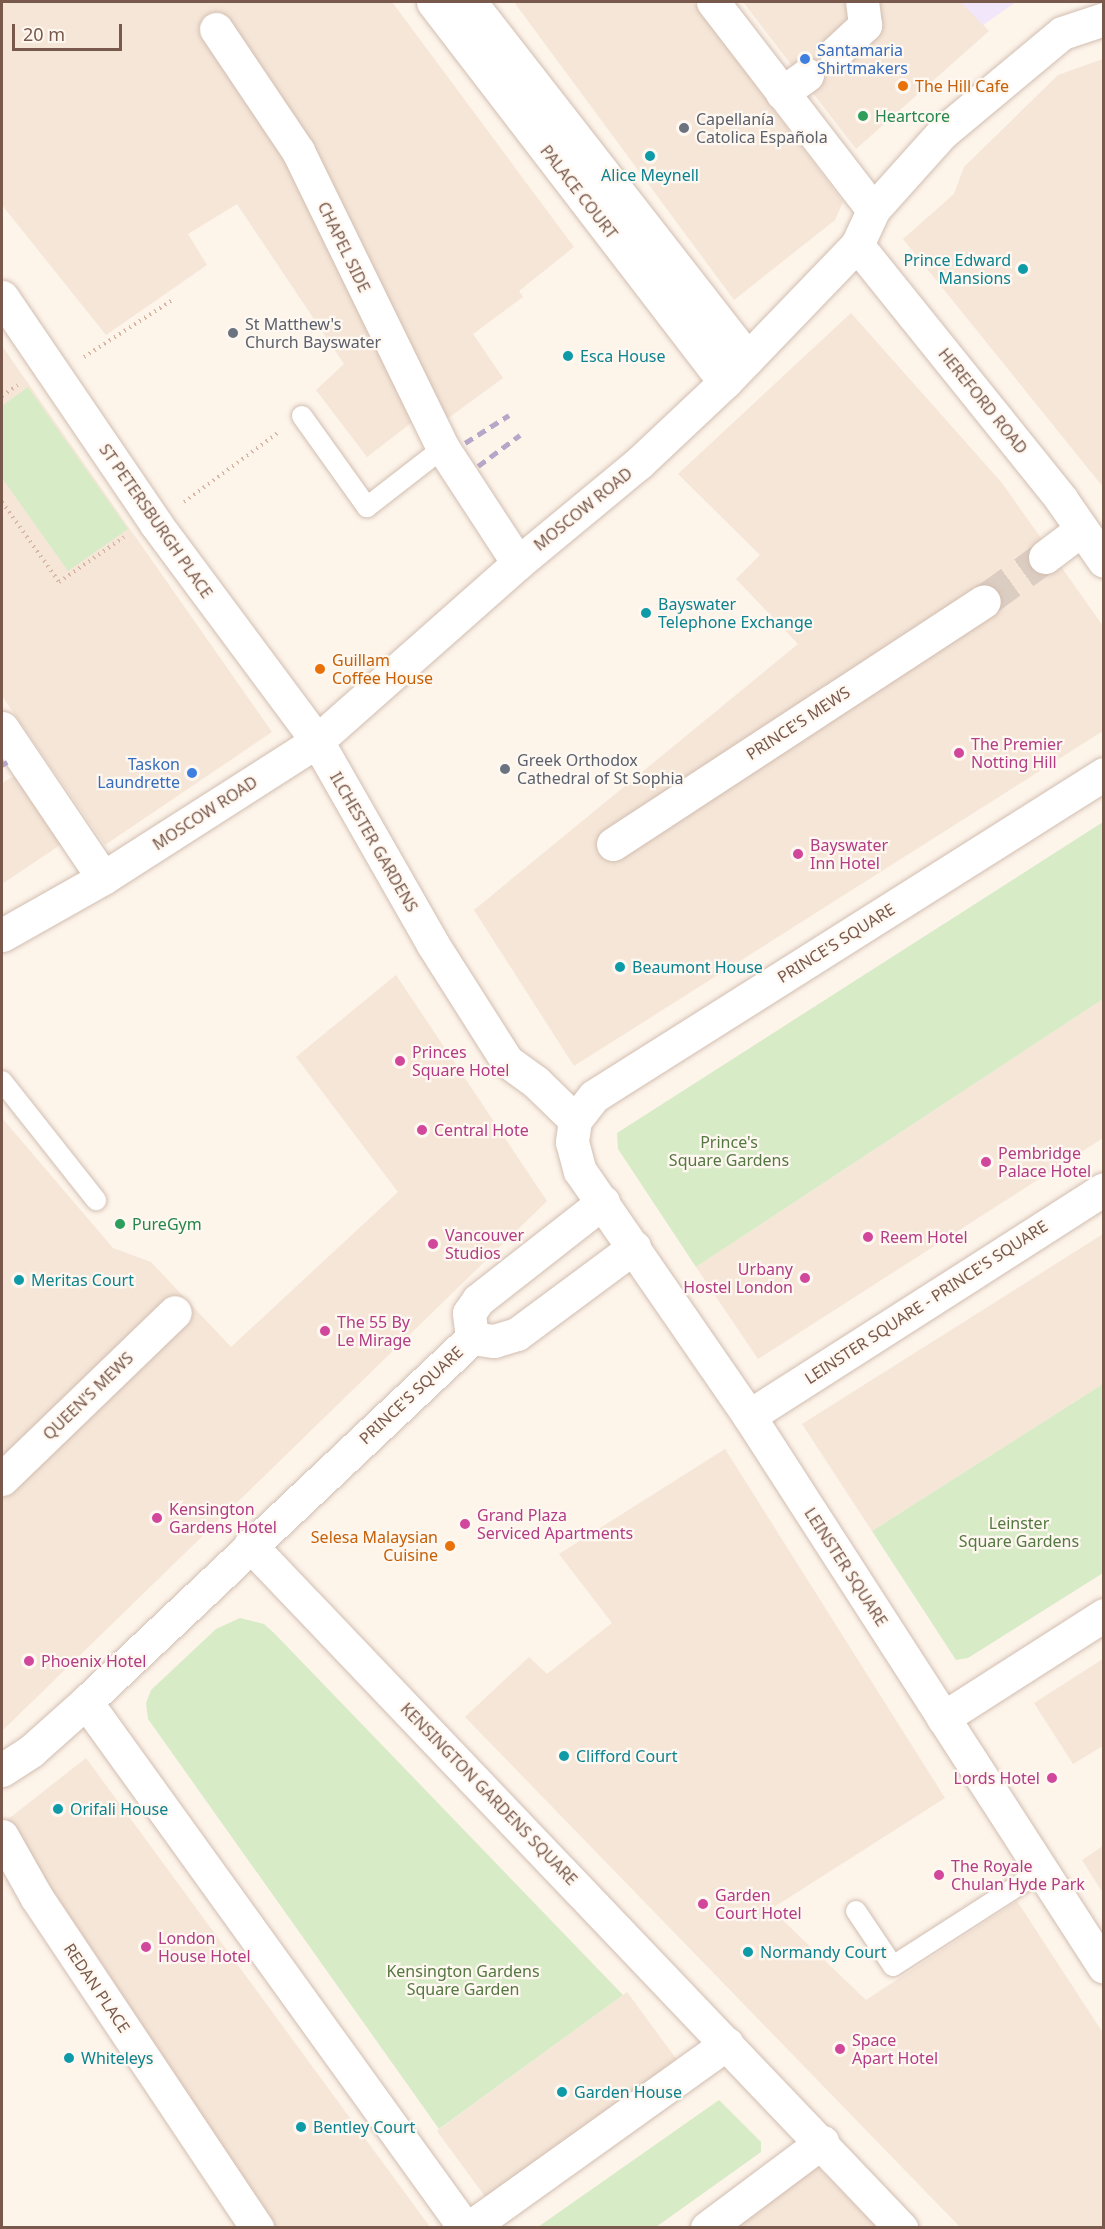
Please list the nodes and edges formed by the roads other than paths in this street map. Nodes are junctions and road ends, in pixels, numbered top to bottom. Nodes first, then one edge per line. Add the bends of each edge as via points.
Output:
1 (713, 2) edge
2 (862, 2) edge
3 (457, 10) edge
4 (1104, 20) edge
5 (216, 29) dead end
6 (836, 52) dead end
7 (873, 210) junction
8 (857, 245) junction
9 (669, 283) junction
10 (2, 297) edge
11 (748, 359) junction
12 (725, 382) junction
13 (302, 416) road end
14 (443, 448) junction
15 (1082, 529) junction
16 (1045, 557) tunnel mouth
17 (1104, 561) edge
18 (518, 563) junction
19 (984, 601) tunnel mouth
20 (2, 728) edge
21 (317, 741) junction
22 (1104, 774) edge
23 (613, 844) dead end
24 (103, 878) junction
25 (2, 935) edge
26 (2, 1081) edge
27 (575, 1120) junction
28 (1104, 1189) edge
29 (96, 1200) dead end
30 (603, 1202) junction
31 (634, 1248) junction
32 (176, 1312) dead end
33 (472, 1338) junction
34 (749, 1416) junction
35 (2, 1479) edge
36 (250, 1545) junction
37 (1104, 1615) edge
38 (86, 1702) junction
39 (943, 1718) junction
40 (2, 1770) edge
41 (2, 1836) edge
42 (1041, 1871) junction
43 (856, 1911) dead end
44 (1104, 1967) edge
45 (727, 2043) junction
46 (822, 2142) junction
47 (257, 2228) edge
48 (467, 2228) edge
49 (707, 2228) edge
50 (901, 2228) edge

1 - 7 street via 795,84
2 - 6 street via 865,25
3 - 9 street, PALACE COURT
4 - 7 street, MOSCOW ROAD via 1062,33 1004,80 942,133
5 - 14 street, CHAPEL SIDE via 298,151
7 - 8 street, MOSCOW ROAD
8 - 11 street, MOSCOW ROAD
8 - 15 street, HEREFORD ROAD
9 - 11 street, PALACE COURT
9 - 12 street, PALACE COURT
10 - 21 street, ST PETERSBURGH PLACE via 154,521
11 - 12 street, MOSCOW ROAD
12 - 18 street, MOSCOW ROAD via 639,463
13 - 14 lane via 367,507
14 - 18 street, CHAPEL SIDE
15 - 16 street
15 - 17 street, HEREFORD ROAD
18 - 21 street, MOSCOW ROAD
19 - 23 street, PRINCE'S MEWS
20 - 24 street
21 - 24 street, MOSCOW ROAD
21 - 27 street, ILCHESTER GARDENS via 432,942 507,1061 536,1082
22 - 27 street, PRINCE'S SQUARE via 594,1096
24 - 25 street, MOSCOW ROAD
26 - 29 lane
27 - 30 street via 574,1157
28 - 34 street, LEINSTER SQUARE - PRINCE'S SQUARE
30 - 31 street
30 - 33 street, PRINCE'S SQUARE via 478,1300 469,1313
31 - 33 street, PRINCE'S SQUARE via 517,1334 494,1341
31 - 34 street
32 - 35 street, QUEEN'S MEWS
33 - 36 street, PRINCE'S SQUARE
34 - 39 street, LEINSTER SQUARE
36 - 38 street
36 - 45 street, KENSINGTON GARDENS SQUARE
37 - 39 street
38 - 40 street via 31,1751
38 - 48 street
39 - 42 street, LEINSTER SQUARE
41 - 47 street, REDAN PLACE via 37,1898
42 - 43 lane via 893,1966
42 - 44 street, LEINSTER SQUARE
45 - 46 street, KENSINGTON GARDENS SQUARE
45 - 48 street
46 - 49 street
46 - 50 street, KENSINGTON GARDENS SQUARE

